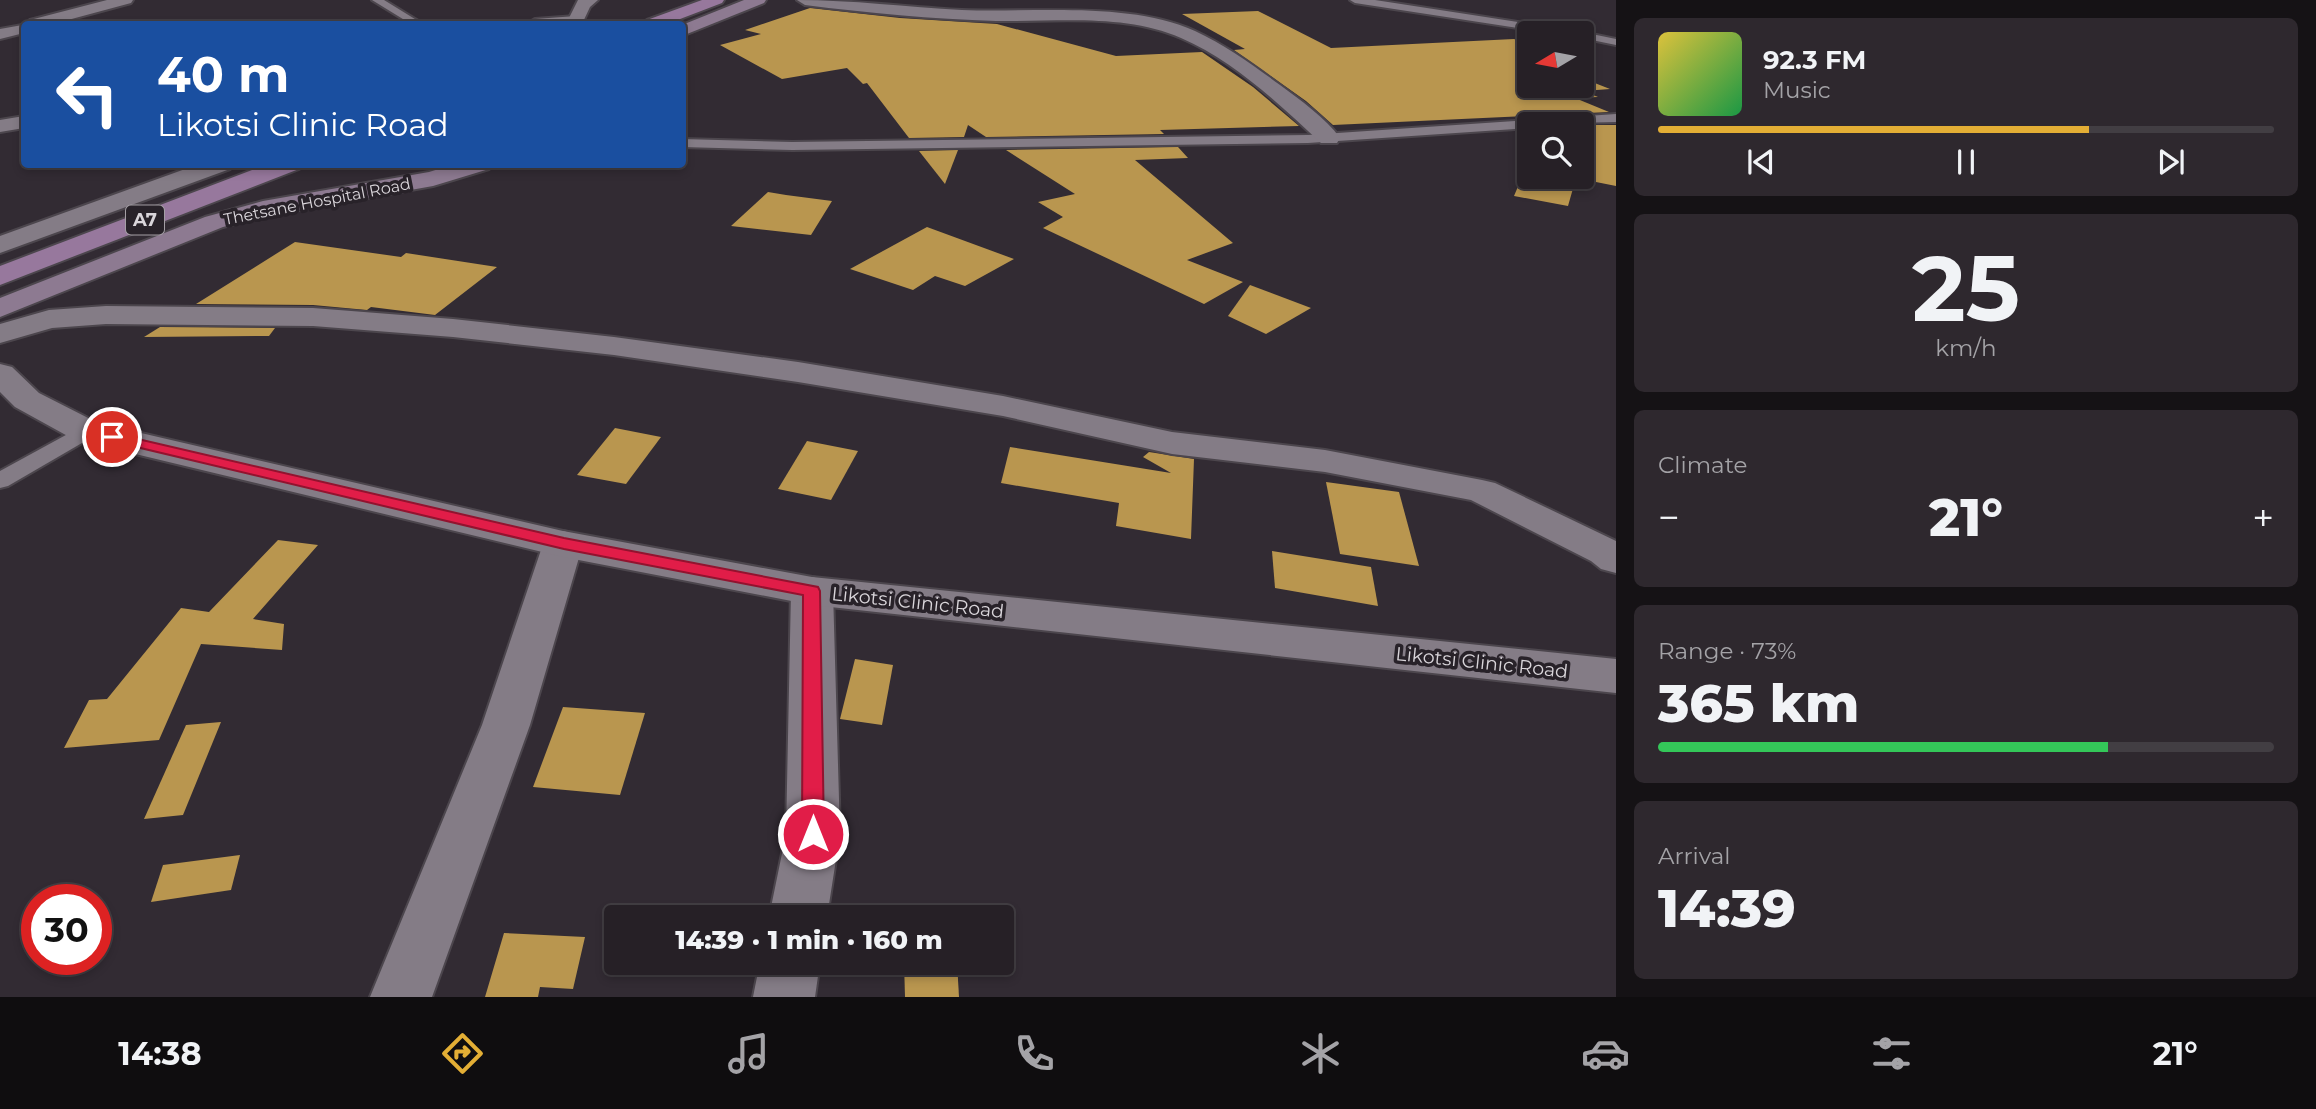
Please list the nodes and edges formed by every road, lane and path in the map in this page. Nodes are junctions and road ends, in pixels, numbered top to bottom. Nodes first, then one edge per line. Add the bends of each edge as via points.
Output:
1 (125, 0) edge
2 (376, 0) edge
3 (590, 0) edge
4 (716, 0) edge
5 (758, 0) edge
6 (805, 0) edge
7 (1355, 0) edge
8 (47, 21) edge
9 (413, 21) edge
10 (576, 21) edge
11 (661, 21) edge
12 (1517, 25) edge
13 (21, 29) edge
14 (686, 29) edge
15 (0, 34) edge
16 (1594, 37) edge
17 (1616, 42) edge
18 (1616, 118) edge
19 (21, 122) edge
20 (0, 126) edge
21 (1329, 138) junction
22 (686, 144) edge
23 (211, 168) edge
24 (281, 168) edge
25 (468, 168) edge
26 (0, 245) edge
27 (0, 276) edge
28 (0, 308) edge
29 (0, 334) edge
30 (0, 374) edge
31 (86, 431) junction
32 (0, 481) edge
33 (564, 544) junction
34 (1616, 560) edge
35 (811, 591) junction
36 (1616, 676) edge
37 (801, 905) edge
38 (788, 975) edge
39 (401, 997) edge
40 (784, 997) edge

1 - 8 street
2 - 9 lane
3 - 10 street via 583,4
4 - 11 main road
5 - 14 main road
6 - 21 street via 868,9 1168,27 1244,70 1290,102
7 - 12 lane
13 - 15 street
16 - 17 lane
18 - 21 lane
19 - 20 street
21 - 22 lane
23 - 26 street
24 - 27 main road, A7
25 - 28 main road, Thetsane Hospital Road via 214,222
29 - 34 street via 49,319 106,315 313,317 614,346 1003,406 1172,443 1325,461 1482,491
30 - 31 street, Likotsi Clinic Road via 27,400
31 - 32 lane
31 - 33 street, Likotsi Clinic Road
33 - 35 street, Likotsi Clinic Road
33 - 39 street via 506,724
35 - 36 street, Likotsi Clinic Road
35 - 37 street via 813,834
38 - 40 street

